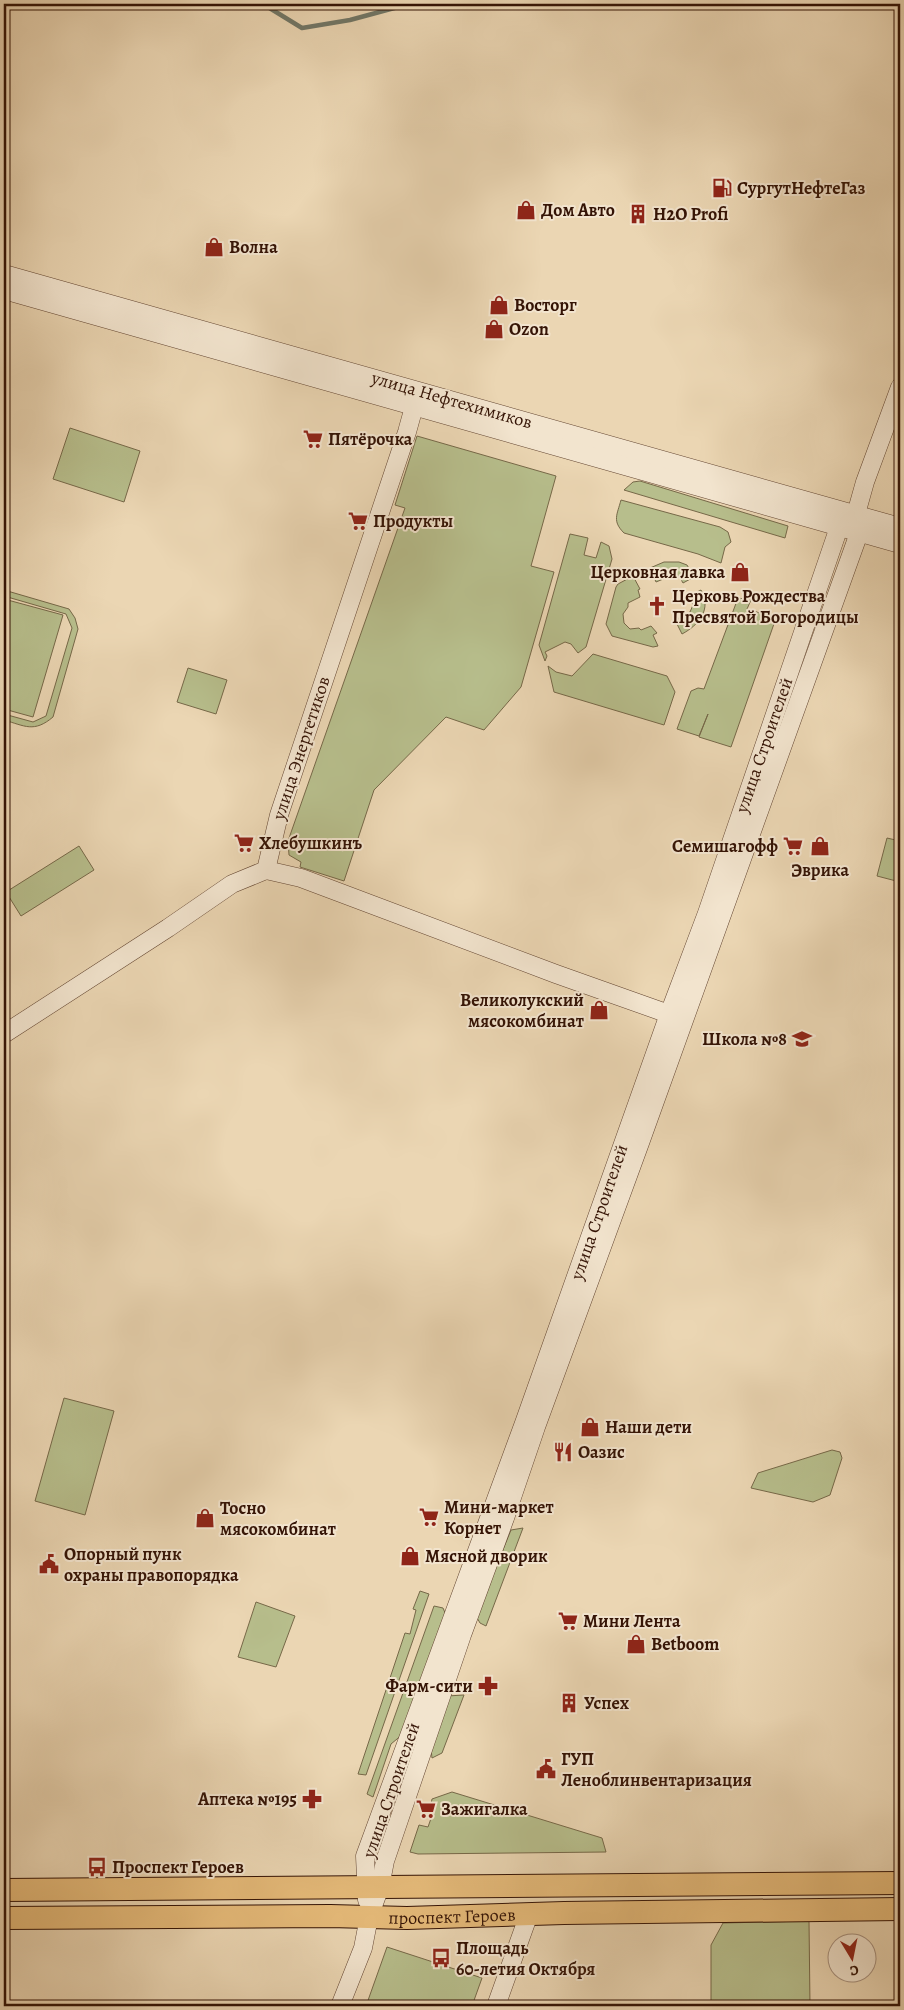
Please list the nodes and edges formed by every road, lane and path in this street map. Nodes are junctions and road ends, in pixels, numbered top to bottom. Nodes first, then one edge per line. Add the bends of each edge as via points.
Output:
1 (4, 274) edge
2 (4, 290) edge
3 (900, 386) edge
4 (416, 398) junction
5 (856, 514) junction
6 (839, 527) junction
7 (900, 527) edge
8 (859, 533) junction
9 (900, 544) edge
10 (266, 870) junction
11 (677, 1017) junction
12 (4, 1034) edge
13 (900, 1883) edge
14 (373, 1886) junction
15 (4, 1890) edge
16 (900, 1909) edge
17 (529, 1914) junction
18 (369, 1917) junction
19 (4, 1918) edge
20 (340, 2006) edge
21 (496, 2006) edge

1 - 4 street, улица Нефтехимиков
2 - 4 street
3 - 5 street, улица Строителей
4 - 5 street, улица Нефтехимиков
4 - 6 street
4 - 10 street, улица Энергетиков via 279,815
5 - 6 street
5 - 7 street, улица Нефтехимиков
5 - 8 street, улица Строителей
6 - 8 street
6 - 11 street, улица Строителей via 710,905
8 - 9 street
8 - 11 street, улица Строителей
10 - 11 street via 300,878
10 - 12 street via 232,884
11 - 14 street, улица Строителей via 385,1861
13 - 14 main road, проспект Героев
14 - 15 main road, проспект Героев
14 - 18 street, улица Строителей
16 - 17 main road, проспект Героев
17 - 18 main road, проспект Героев
17 - 21 street
18 - 19 main road, проспект Героев
18 - 20 street, улица Строителей via 363,1948

